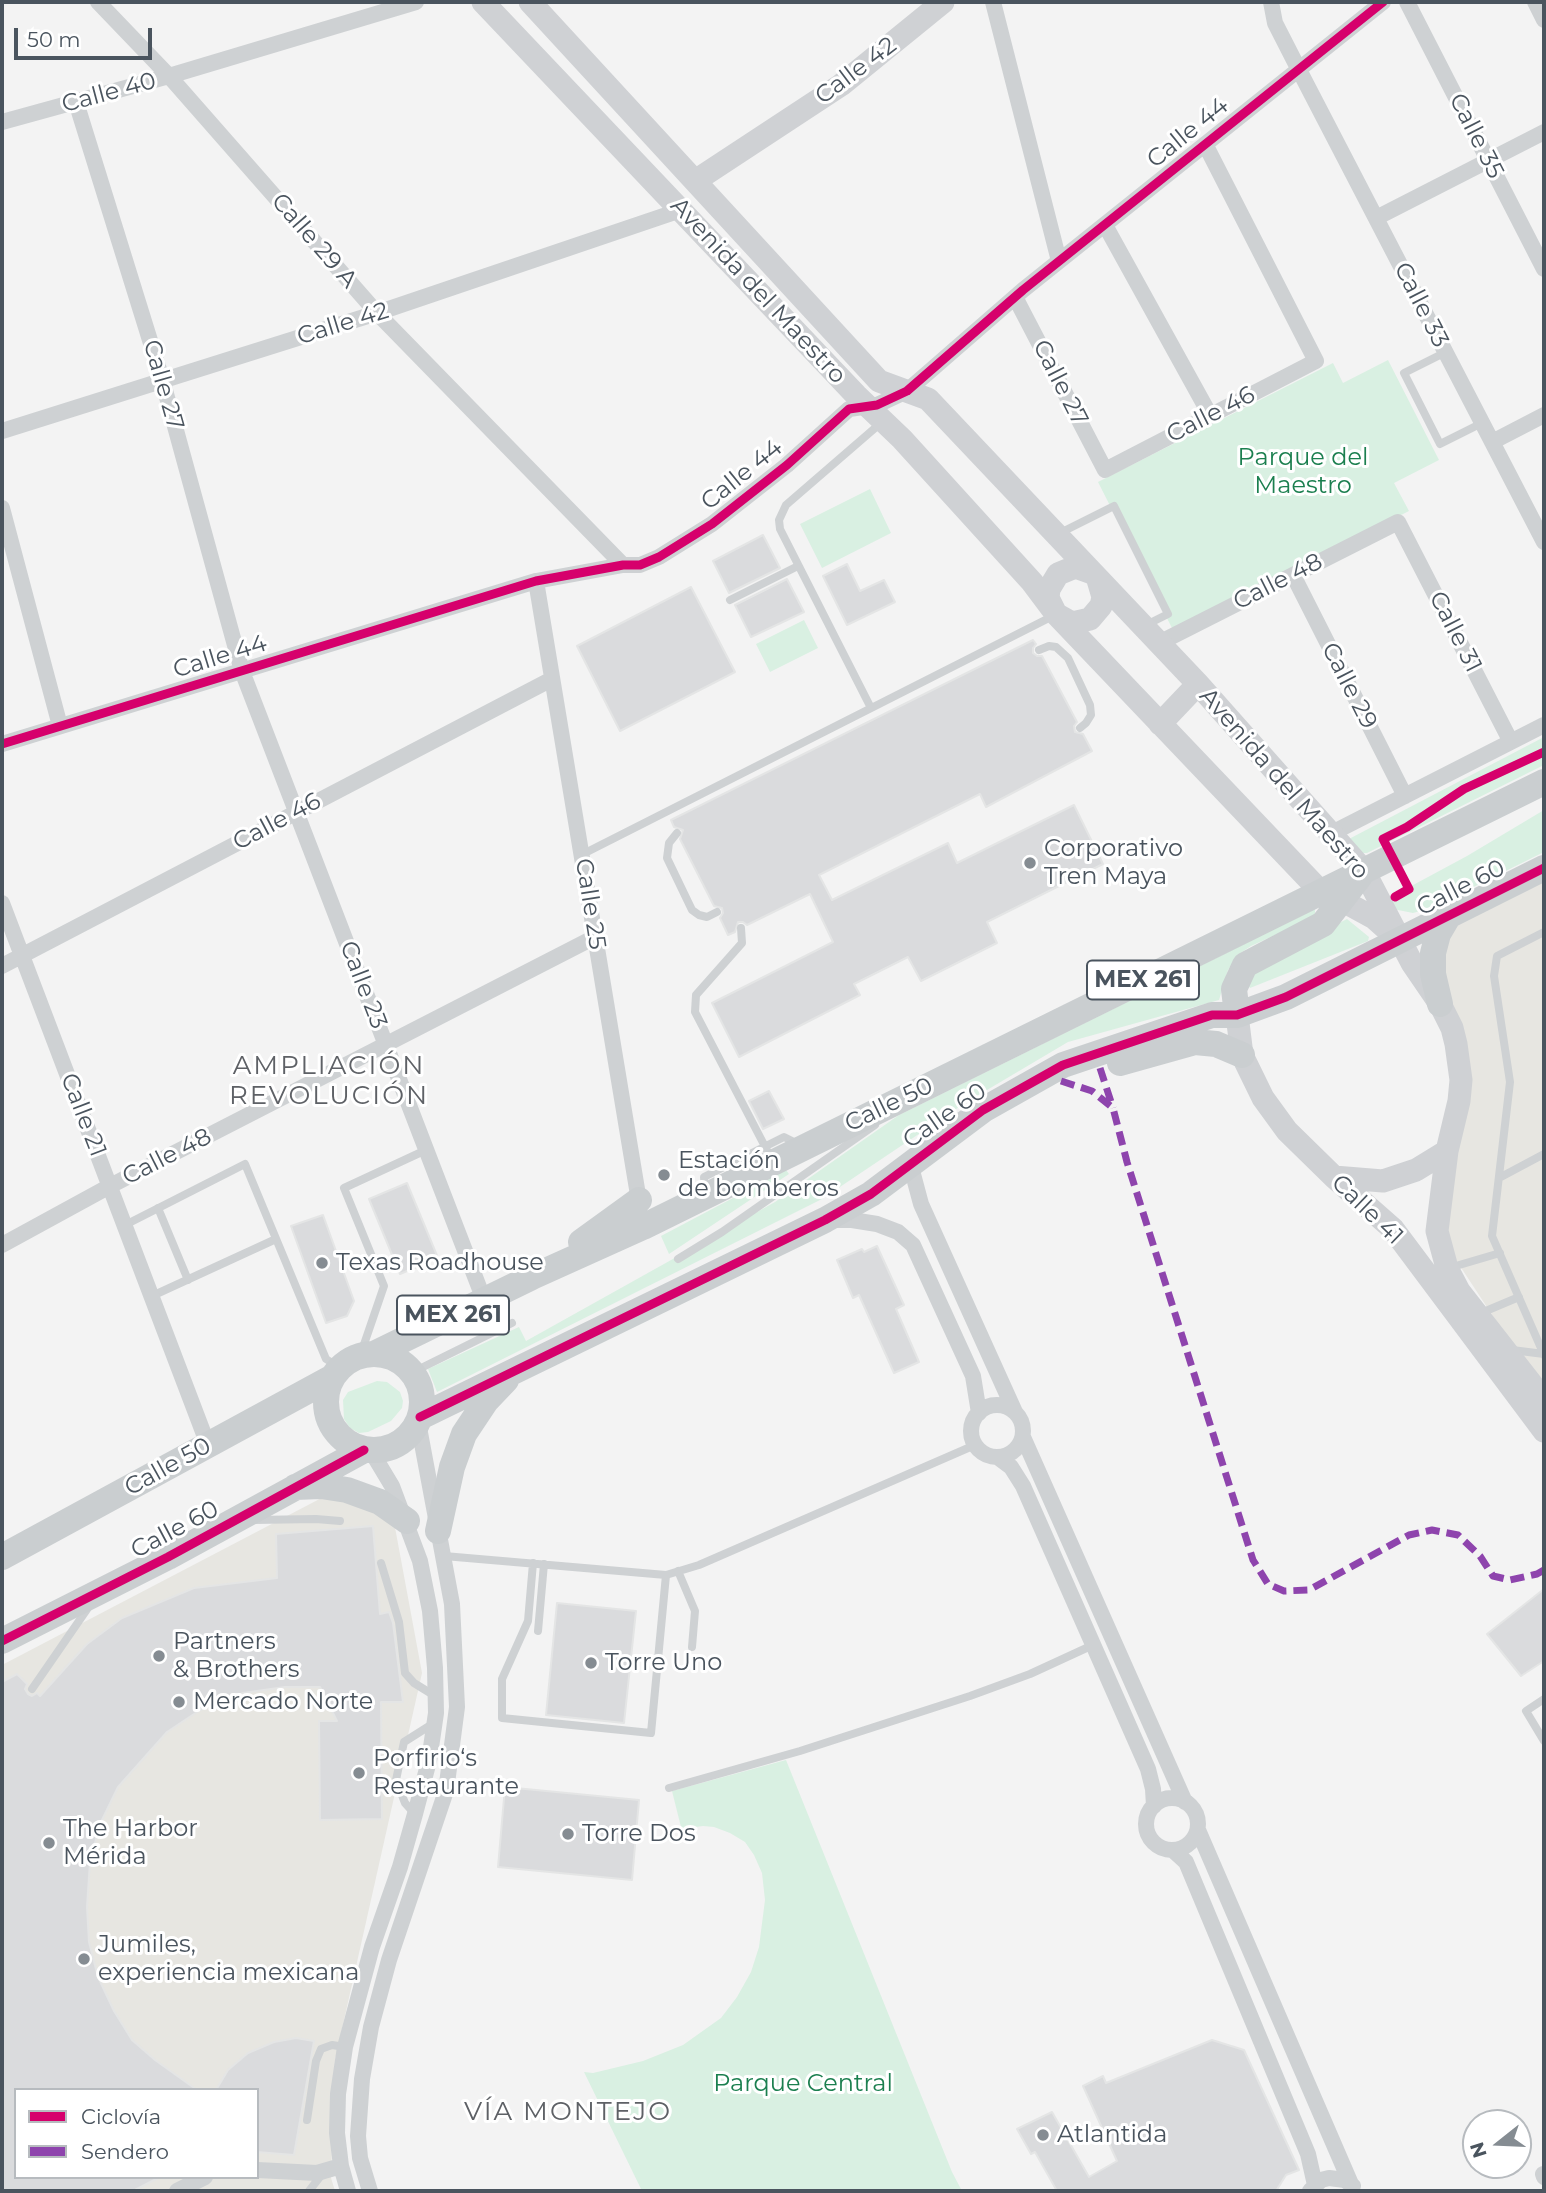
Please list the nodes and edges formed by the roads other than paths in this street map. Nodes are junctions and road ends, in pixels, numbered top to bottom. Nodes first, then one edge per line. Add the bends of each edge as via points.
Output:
1 (99, 2) edge
2 (416, 2) edge
3 (483, 2) edge
4 (530, 2) edge
5 (943, 2) edge
6 (993, 2) edge
7 (1271, 2) edge
8 (1383, 2) edge
9 (1407, 2) edge
10 (1535, 2) edge
11 (1544, 20) edge
12 (1298, 68) junction
13 (169, 76) junction
14 (76, 102) junction
15 (2, 122) edge
16 (1544, 132) edge
17 (1205, 144) junction
18 (1488, 160) junction
19 (695, 181) junction
20 (681, 210) junction
21 (1376, 218) junction
22 (1105, 225) junction
23 (1059, 261) junction
24 (1544, 269) edge
25 (1015, 297) junction
26 (377, 313) junction
27 (1446, 352) junction
28 (162, 379) junction
29 (906, 391) junction
30 (875, 413) junction
31 (1210, 415) junction
32 (1544, 415) edge
33 (1482, 423) junction
34 (2, 431) edge
35 (1492, 442) junction
36 (1105, 470) joint
37 (2, 508) edge
38 (1398, 522) joint
39 (1057, 535) junction
40 (1544, 542) edge
41 (623, 565) junction
42 (798, 566) junction
43 (1293, 575) junction
44 (1095, 576) junction
45 (536, 581) junction
46 (730, 600) dead end
47 (1056, 614) junction
48 (1151, 635) junction
49 (1039, 650) dead end
50 (242, 671) junction
51 (552, 679) junction
52 (1198, 684) junction
53 (871, 708) junction
54 (1160, 723) junction
55 (1544, 725) edge
56 (60, 726) junction
57 (1080, 728) dead end
58 (1511, 742) junction
59 (2, 744) edge
60 (1544, 782) edge
61 (1405, 796) junction
62 (296, 811) junction
63 (677, 833) dead end
64 (1332, 833) junction
65 (582, 855) junction
66 (1544, 868) edge
67 (1364, 871) junction
68 (1331, 896) junction
69 (2, 903) edge
70 (717, 912) dead end
71 (1448, 917) junction
72 (741, 928) dead end
73 (1544, 932) edge
74 (595, 937) junction
75 (1400, 941) junction
76 (22, 956) junction
77 (2, 966) edge
78 (1440, 1004) junction
79 (1237, 1015) junction
80 (386, 1045) junction
81 (1242, 1055) junction
82 (912, 1094) junction
83 (948, 1136) junction
84 (426, 1150) junction
85 (1447, 1151) junction
86 (769, 1154) junction
87 (1544, 1154) edge
88 (910, 1163) junction
89 (1334, 1177) junction
90 (1499, 1178) junction
91 (110, 1186) junction
92 (639, 1200) junction
93 (158, 1208) junction
94 (825, 1220) junction
95 (125, 1225) junction
96 (643, 1227) junction
97 (276, 1239) junction
98 (2, 1245) edge
99 (1500, 1253) junction
100 (678, 1259) dead end
101 (1436, 1271) junction
102 (532, 1277) junction
103 (188, 1280) junction
104 (152, 1296) junction
105 (1519, 1297) junction
106 (484, 1300) junction
107 (1470, 1318) junction
108 (512, 1323) dead end
109 (1480, 1346) junction
110 (1505, 1349) junction
111 (1544, 1354) edge
112 (352, 1364) junction
113 (517, 1369) junction
114 (411, 1373) junction
115 (1544, 1400) edge
116 (1015, 1412) junction
117 (979, 1413) junction
118 (419, 1419) junction
119 (1544, 1431) edge
120 (1023, 1437) junction
121 (208, 1445) junction
122 (975, 1445) junction
123 (367, 1450) junction
124 (999, 1458) junction
125 (293, 1488) junction
126 (340, 1521) dead end
127 (407, 1521) junction
128 (230, 1522) junction
129 (441, 1544) junction
130 (2, 1557) edge
131 (381, 1563) dead end
132 (533, 1563) junction
133 (544, 1564) junction
134 (678, 1571) junction
135 (666, 1574) junction
136 (99, 1592) junction
137 (538, 1631) dead end
138 (2, 1641) edge
139 (1093, 1645) junction
140 (692, 1647) dead end
141 (32, 1689) dead end
142 (435, 1697) junction
143 (1544, 1699) edge
144 (434, 1723) junction
145 (1544, 1741) edge
146 (669, 1788) dead end
147 (1185, 1802) junction
148 (1154, 1806) junction
149 (415, 1815) junction
150 (1198, 1830) junction
151 (1174, 1851) junction
152 (345, 2047) junction
153 (307, 2120) dead end
154 (341, 2166) junction
155 (259, 2170) edge
156 (324, 2171) junction
157 (201, 2179) edge
158 (1313, 2188) edge
159 (1354, 2188) edge
160 (177, 2191) edge
161 (309, 2191) edge
162 (348, 2191) edge
163 (370, 2191) edge

1 - 13 street, Calle 29 A
2 - 13 street, Calle 40
3 - 20 street, Avenida del Maestro
4 - 19 street, Avenida del Maestro
5 - 19 street, Calle 42 via 841,86
6 - 23 street
7 - 12 street via 1275,23
8 - 12 street, Calle 44
9 - 18 street, Calle 35
10 - 11 street
12 - 17 street, Calle 44
12 - 21 street, Calle 33
13 - 14 street, Calle 40
13 - 26 street, Calle 29 A
14 - 15 street, Calle 40
14 - 28 street, Calle 27
16 - 18 street
17 - 22 street, Calle 44
17 - 31 street, Calle 46 via 1316,360
18 - 21 street
18 - 24 street, Calle 35
19 - 29 street, Avenida del Maestro via 879,380
20 - 26 street, Calle 42
20 - 30 street, Avenida del Maestro
21 - 27 street, Calle 33
22 - 23 street, Calle 44
22 - 31 street
23 - 25 street, Calle 44
25 - 29 street, Calle 44
25 - 36 street, Calle 27
26 - 28 street, Calle 42
26 - 41 street, Calle 29 A
27 - 33 street, Calle 33
27 - 33 lane via 1404,373 1440,444
28 - 34 street, Calle 42
28 - 50 street, Calle 27
29 - 30 street, Calle 44 via 877,405
29 - 39 street, Avenida del Maestro via 928,399
30 - 41 street, Calle 44 via 849,409 712,524 659,557 640,565
30 - 42 lane via 781,512 780,529
30 - 47 street, Avenida del Maestro via 1032,582
31 - 36 street, Calle 46
32 - 35 street
33 - 35 street, Calle 33
35 - 40 street, Calle 33
37 - 56 street
38 - 43 street, Calle 48
38 - 58 street, Calle 31
39 - 44 street, Avenida del Maestro
39 - 48 lane via 1114,506 1168,614
41 - 45 street, Calle 44
42 - 46 lane
42 - 53 lane
43 - 48 street, Calle 48
43 - 61 street, Calle 29
44 - 47 street via 1075,567 1058,574 1048,598
44 - 47 street via 1102,588 1101,606 1090,619 1072,623
44 - 48 street, Avenida del Maestro
45 - 50 street, Calle 44
45 - 51 street, Calle 25
47 - 53 lane
47 - 54 street, Avenida del Maestro
48 - 52 street, Avenida del Maestro
49 - 57 lane via 1056,647 1068,658 1090,705 1091,715
50 - 56 street, Calle 44
50 - 62 street, Calle 23
51 - 62 street, Calle 46
51 - 65 street, Calle 25
52 - 54 street
52 - 64 street, Avenida del Maestro
53 - 65 lane
54 - 68 street, Avenida del Maestro
55 - 58 street
56 - 59 street, Calle 44
58 - 61 street
60 - 67 main road
61 - 64 street
62 - 76 street, Calle 46
62 - 80 street, Calle 23
63 - 70 lane via 669,843 667,858 692,910 707,917
64 - 67 street, Avenida del Maestro
65 - 74 street, Calle 25
66 - 71 main road, Calle 60 / MEX 261
67 - 68 main road
67 - 75 street, Avenida del Maestro
68 - 75 street, Avenida del Maestro via 1374,918
68 - 79 main road via 1323,924 1245,965 1234,989
68 - 82 main road, Calle 50 / MEX 261
69 - 76 street, Calle 21
71 - 75 main road, Calle 60 / MEX 261
71 - 78 main road via 1433,953
72 - 86 lane via 742,943 696,995 695,1012
73 - 90 lane via 1497,956 1494,976 1510,1082
74 - 80 street, Calle 48
74 - 92 street, Calle 25
75 - 78 street, Calle 41
75 - 79 main road, Calle 60 / MEX 261 via 1286,997
76 - 77 street, Calle 46
76 - 91 street, Calle 21
78 - 85 street, Calle 41 via 1452,1028 1461,1080
79 - 81 street, Calle 41
79 - 83 main road, Calle 60 / MEX 261 via 1212,1015 1063,1065 983,1110
80 - 84 street, Calle 23
80 - 91 street, Calle 48
81 - 83 main road via 1216,1044 1195,1042 1061,1081
81 - 89 street, Calle 41 via 1262,1098 1287,1131
82 - 86 main road, Calle 50 / MEX 261 via 804,1147
82 - 100 lane via 862,1135
83 - 88 main road, Calle 60 / MEX 261
84 - 106 street, Calle 23
84 - 112 lane via 344,1188 384,1286
85 - 89 street via 1416,1170 1383,1181
85 - 101 street, Calle 41
86 - 96 main road, Calle 50 / MEX 261 via 706,1196
87 - 90 lane
88 - 94 main road, Calle 60 / MEX 261 via 871,1194
88 - 116 street via 920,1204
89 - 101 street, Calle 41
90 - 99 lane via 1492,1236
91 - 95 street, Calle 21
91 - 98 street, Calle 48
92 - 96 street, Calle 25
92 - 102 main road
93 - 95 lane
93 - 97 lane via 245,1164
93 - 103 lane
94 - 113 main road, Calle 60 / MEX 261
94 - 117 street via 877,1224 898,1232 913,1245 972,1376
95 - 104 street, Calle 21
96 - 102 main road, Calle 50 / MEX 261
97 - 103 lane
97 - 112 lane via 326,1359
99 - 101 lane
99 - 105 lane
101 - 107 street, Calle 41
102 - 106 main road, Calle 50 / MEX 261
103 - 104 lane
104 - 121 street, Calle 21
105 - 107 lane
105 - 111 lane
106 - 112 main road, Calle 50 / MEX 261
107 - 109 street, Calle 41
107 - 110 street, Calle 41
108 - 114 lane
109 - 110 lane
109 - 119 street, Calle 41
110 - 111 lane
110 - 115 street, Calle 41
112 - 114 main road via 398,1361
112 - 121 main road, Calle 50 / MEX 261
112 - 123 main road via 326,1399 330,1421 343,1439
113 - 118 main road, Calle 60 / MEX 261
113 - 129 main road via 486,1401 464,1434 452,1466
114 - 118 main road via 420,1391
116 - 117 street via 993,1405
116 - 120 street
117 - 122 street via 971,1428
118 - 123 main road via 399,1444
118 - 129 street
120 - 124 street via 1014,1451
120 - 147 street
121 - 130 main road, Calle 50 / MEX 261
122 - 124 street via 985,1455
122 - 134 lane
123 - 125 main road, Calle 60
123 - 127 street via 387,1475
124 - 139 street via 1023,1486
125 - 127 main road via 347,1490 380,1502
125 - 128 main road, Calle 60
126 - 128 lane
127 - 142 street via 430,1611
128 - 136 main road, Calle 60
129 - 132 lane
129 - 163 street via 452,1604 457,1707 446,1791 371,2027 358,2136
131 - 142 lane via 399,1622 405,1673
132 - 133 lane
132 - 135 lane via 528,1621 502,1679 502,1718 651,1733
133 - 135 lane
133 - 137 lane
134 - 135 lane
134 - 140 lane via 695,1611
136 - 138 main road, Calle 60
136 - 141 lane
139 - 146 lane via 971,1696
139 - 148 street via 1148,1769
142 - 144 street
143 - 145 lane via 1525,1711
144 - 149 street
144 - 149 lane via 404,1742 396,1780 405,1804
147 - 148 street via 1169,1798
147 - 150 street via 1196,1813
148 - 151 street via 1146,1822 1150,1839
149 - 152 street
150 - 151 street via 1189,1844
150 - 159 street
151 - 158 street via 1186,1861 1308,2154
152 - 153 lane via 321,2049
152 - 154 street via 338,2094
154 - 156 street
154 - 162 street
155 - 156 street
156 - 161 lane
157 - 160 street
158 - 159 street via 1321,2180 1337,2178

